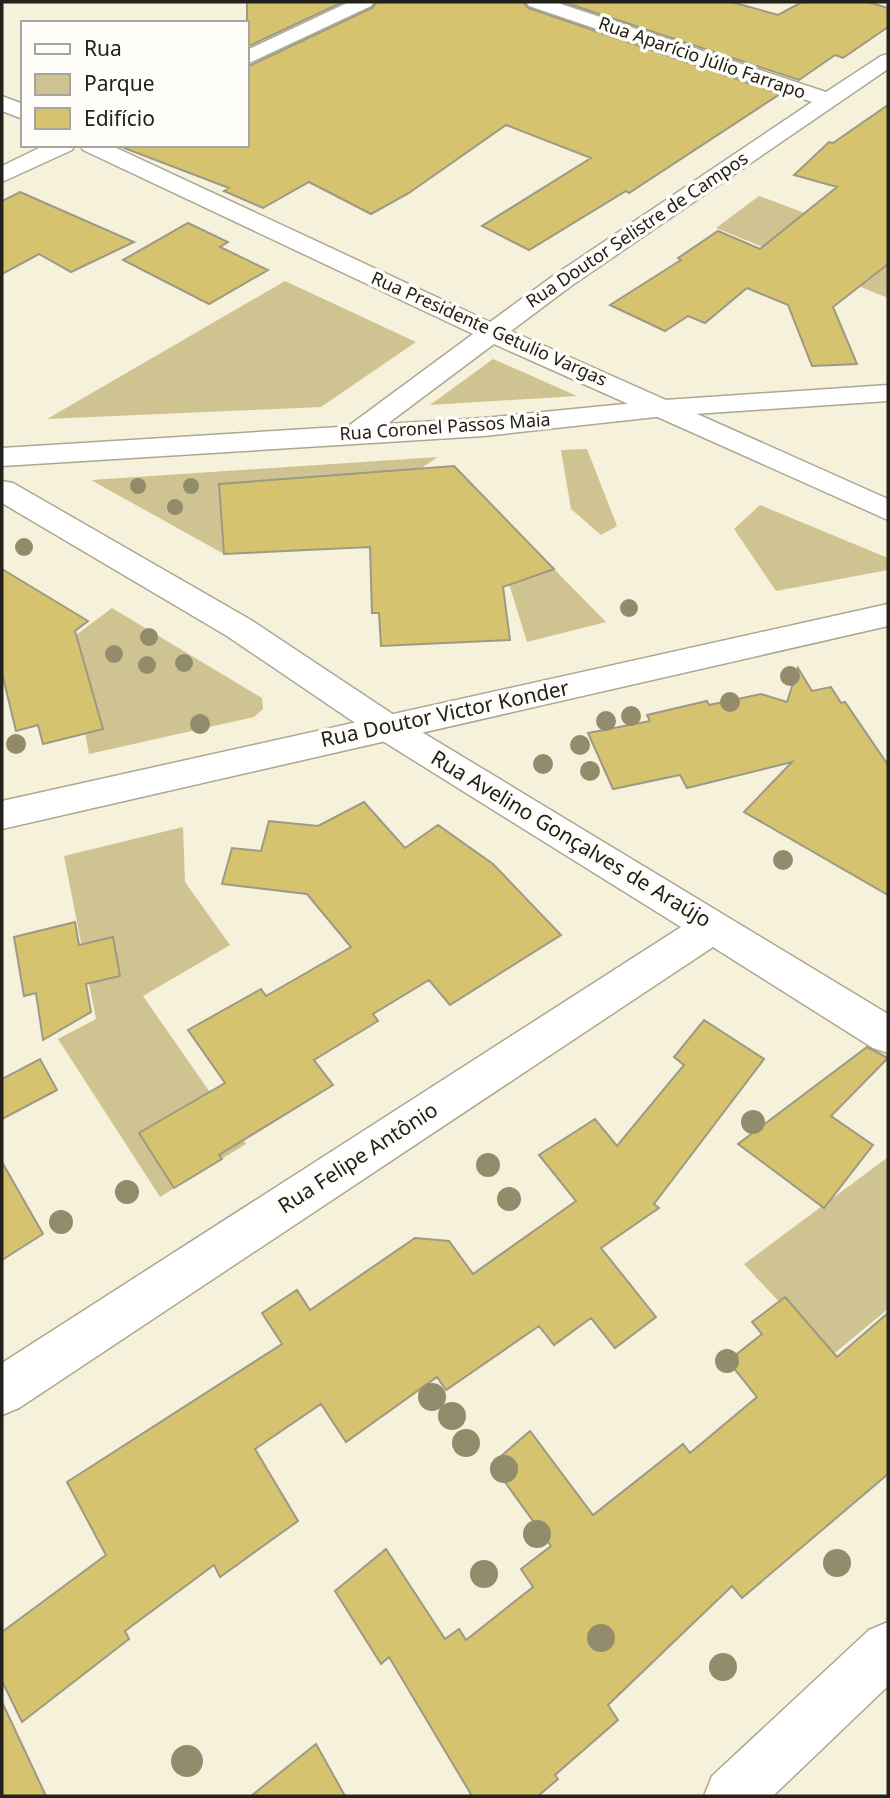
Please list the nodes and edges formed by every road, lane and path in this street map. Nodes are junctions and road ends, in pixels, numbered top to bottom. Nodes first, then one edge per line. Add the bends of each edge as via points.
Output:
1 (333, 2) edge
2 (363, 2) edge
3 (536, 2) edge
4 (311, 20) junction
5 (248, 42) edge
6 (248, 57) edge
7 (888, 60) edge
8 (828, 100) junction
9 (2, 103) edge
10 (21, 111) edge
11 (21, 146) edge
12 (60, 147) edge
13 (95, 147) edge
14 (2, 155) edge
15 (2, 175) edge
16 (490, 332) junction
17 (888, 393) edge
18 (665, 408) junction
19 (357, 433) junction
20 (2, 457) edge
21 (2, 490) edge
22 (888, 510) edge
23 (888, 615) edge
24 (385, 726) junction
25 (2, 815) edge
26 (714, 926) junction
27 (888, 1035) edge
28 (2, 1391) edge
29 (888, 1649) edge
30 (732, 1796) edge

1 - 4 street
2 - 4 street
3 - 8 street, Rua Aparício Júlio Farrapo
4 - 5 street
4 - 6 street
7 - 8 street, Rua Doutor Selistre de Campos
8 - 16 street, Rua Doutor Selistre de Campos
9 - 10 street
11 - 14 street
12 - 15 street
13 - 16 street, Rua Presidente Getulio Vargas
16 - 18 street, Rua Presidente Getulio Vargas
16 - 19 street, Rua Doutor Selistre de Campos
17 - 18 street, Rua Coronel Passos Maia
18 - 19 street, Rua Coronel Passos Maia via 484,427
18 - 22 street, Rua Presidente Getulio Vargas
19 - 20 street, Rua Coronel Passos Maia
21 - 24 street, Rua Avelino Gonçalves de Araújo via 261,642
23 - 24 street, Rua Doutor Victor Konder
24 - 25 street, Rua Doutor Victor Konder
24 - 26 street, Rua Avelino Gonçalves de Araújo
26 - 27 street, Rua Avelino Gonçalves de Araújo
26 - 28 street, Rua Felipe Antônio
29 - 30 street

